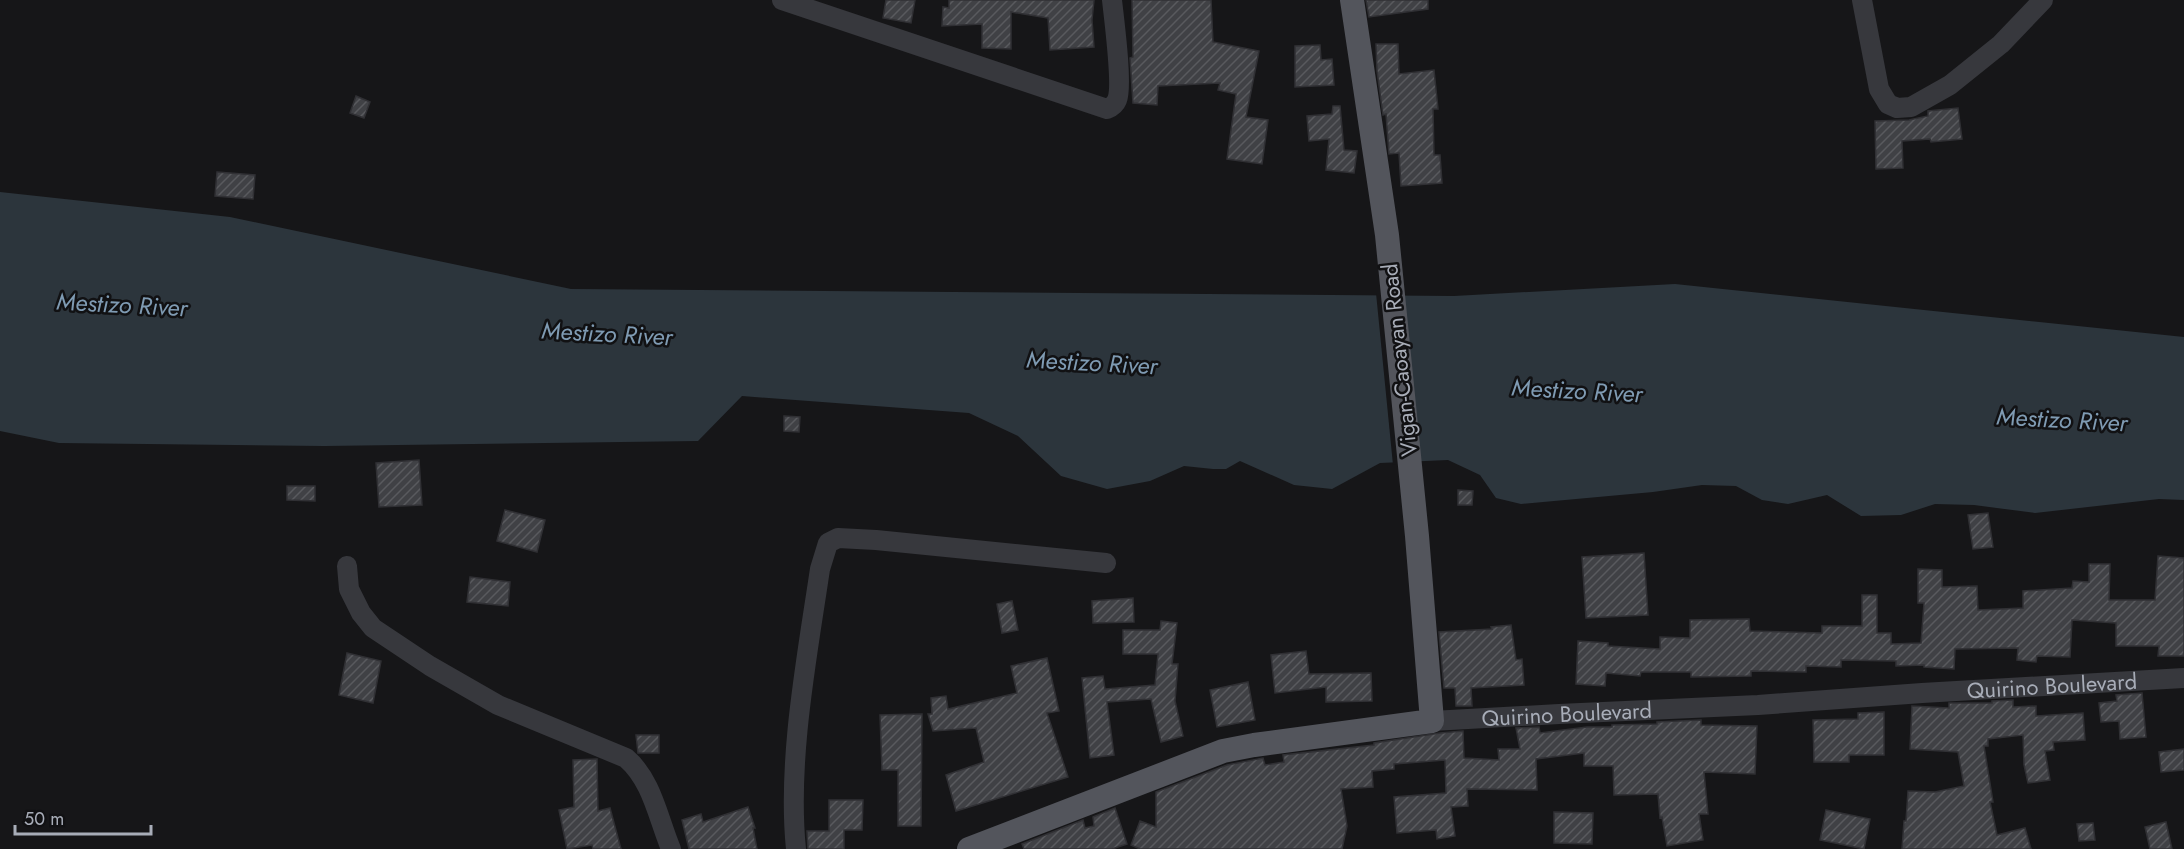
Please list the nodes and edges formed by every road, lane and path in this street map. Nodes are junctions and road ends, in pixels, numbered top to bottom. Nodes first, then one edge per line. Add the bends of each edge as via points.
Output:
1 (782, 0) edge
2 (1112, 0) edge
3 (1352, 0) edge
4 (1862, 0) edge
5 (2043, 0) edge
6 (1106, 563) dead end
7 (347, 566) dead end
8 (2184, 678) edge
9 (1432, 722) junction
10 (671, 849) edge
11 (796, 849) edge
12 (971, 849) edge

1 - 2 street via 1107,109 1118,98 1119,84
3 - 9 main road, Vigan-Caoayan Road via 1387,235
4 - 5 street via 1879,89 1888,104 1897,108 1911,107 1950,85 2001,44
6 - 11 street via 876,540 838,538 828,543 819,569 797,740 793,821
7 - 10 street via 349,590 373,628 498,705 626,758 638,768
8 - 9 street, Quirino Boulevard
9 - 12 main road, Quirino Boulevard via 1223,751

